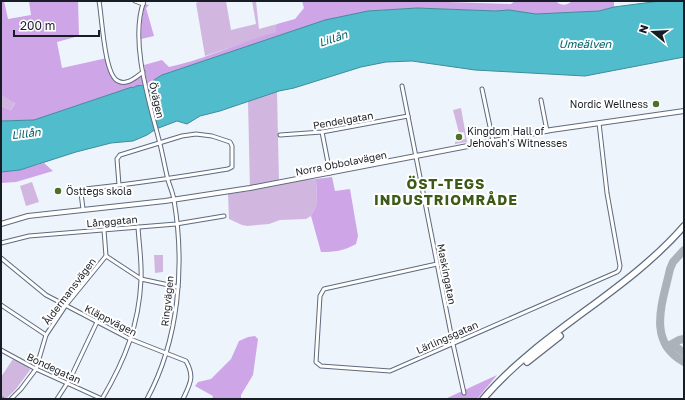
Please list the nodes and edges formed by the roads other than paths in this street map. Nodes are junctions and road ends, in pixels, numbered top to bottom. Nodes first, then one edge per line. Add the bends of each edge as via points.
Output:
1 (100, 1) edge
2 (135, 1) edge
3 (144, 3) edge
4 (143, 72) junction
5 (402, 86) dead end
6 (482, 90) dead end
7 (541, 100) dead end
8 (684, 111) edge
9 (408, 116) junction
10 (599, 123) junction
11 (547, 131) junction
12 (322, 132) junction
13 (280, 135) dead end
14 (493, 141) junction
15 (160, 143) junction
16 (416, 157) junction
17 (330, 173) junction
18 (168, 180) junction
19 (119, 186) junction
20 (174, 200) junction
21 (83, 209) junction
22 (224, 216) dead end
23 (1, 224) edge
24 (176, 224) junction
25 (684, 226) edge
26 (138, 227) junction
27 (104, 230) junction
28 (684, 232) edge
29 (1, 243) edge
30 (106, 256) junction
31 (1, 258) edge
32 (437, 264) junction
33 (141, 279) junction
34 (178, 287) junction
35 (1, 305) edge
36 (66, 305) junction
37 (97, 322) junction
38 (46, 335) junction
39 (130, 340) junction
40 (453, 344) junction
41 (1, 350) edge
42 (165, 352) junction
43 (36, 370) junction
44 (68, 383) junction
45 (464, 393) dead end
46 (11, 399) edge
47 (57, 399) edge
48 (102, 399) edge
49 (147, 399) edge
50 (183, 399) edge
51 (483, 399) edge
52 (488, 399) edge

1 - 4 street via 107,58 112,76 118,81 127,82
2 - 3 street
3 - 4 street, Övägen via 139,40
4 - 15 street, Övägen
5 - 9 street, Maskingatan
6 - 14 street
7 - 11 street
8 - 10 street, Norra Obbolavägen
9 - 12 street, Pendelgatan
9 - 16 street, Maskingatan
10 - 11 street, Norra Obbolavägen
10 - 40 street, Lärlingsgatan via 619,270
11 - 14 street, Norra Obbolavägen
12 - 13 street, Pendelgatan
12 - 17 street
14 - 16 street, Norra Obbolavägen
15 - 18 street, Övägen
15 - 18 street via 196,134 212,136 230,142 232,146 232,167
15 - 19 street via 118,157
16 - 17 street, Norra Obbolavägen
16 - 32 street, Maskingatan
17 - 20 street, Norra Obbolavägen
18 - 19 street
18 - 20 street, Övägen
19 - 21 street via 84,190
20 - 21 street, Norra Obbolavägen
20 - 24 street, Ringvägen
21 - 23 street, Norra Obbolavägen via 28,216
22 - 24 street, Långgatan
24 - 26 street, Långgatan
24 - 34 street, Ringvägen
25 - 51 highway via 645,264 526,358 500,380
26 - 27 street, Långgatan
26 - 33 street
27 - 29 street, Långgatan via 29,236
27 - 30 street, Åldermansvägen
28 - 52 highway via 650,265 519,368
30 - 33 street
30 - 36 street, Åldermansvägen
31 - 36 street, Kläppvägen via 46,295
32 - 40 street, Maskingatan
32 - 40 street, Lärlingsgatan via 324,289 320,296 316,362 321,366 390,371
33 - 34 street
33 - 39 street via 138,310
34 - 42 street, Ringvägen via 171,336
35 - 38 street
36 - 37 street, Kläppvägen
36 - 38 street, Åldermansvägen
37 - 39 street, Kläppvägen
37 - 44 street
38 - 43 street, Åldermansvägen
39 - 42 street, Kläppvägen
39 - 48 street via 119,369
40 - 45 street, Maskingatan
41 - 43 street, Bondegatan
42 - 49 street, Ringvägen via 154,387
42 - 50 street, Kläppvägen via 186,361 190,368 191,380
43 - 44 street, Bondegatan
43 - 46 street, Åldermansvägen
44 - 47 street
44 - 48 street, Bondegatan

